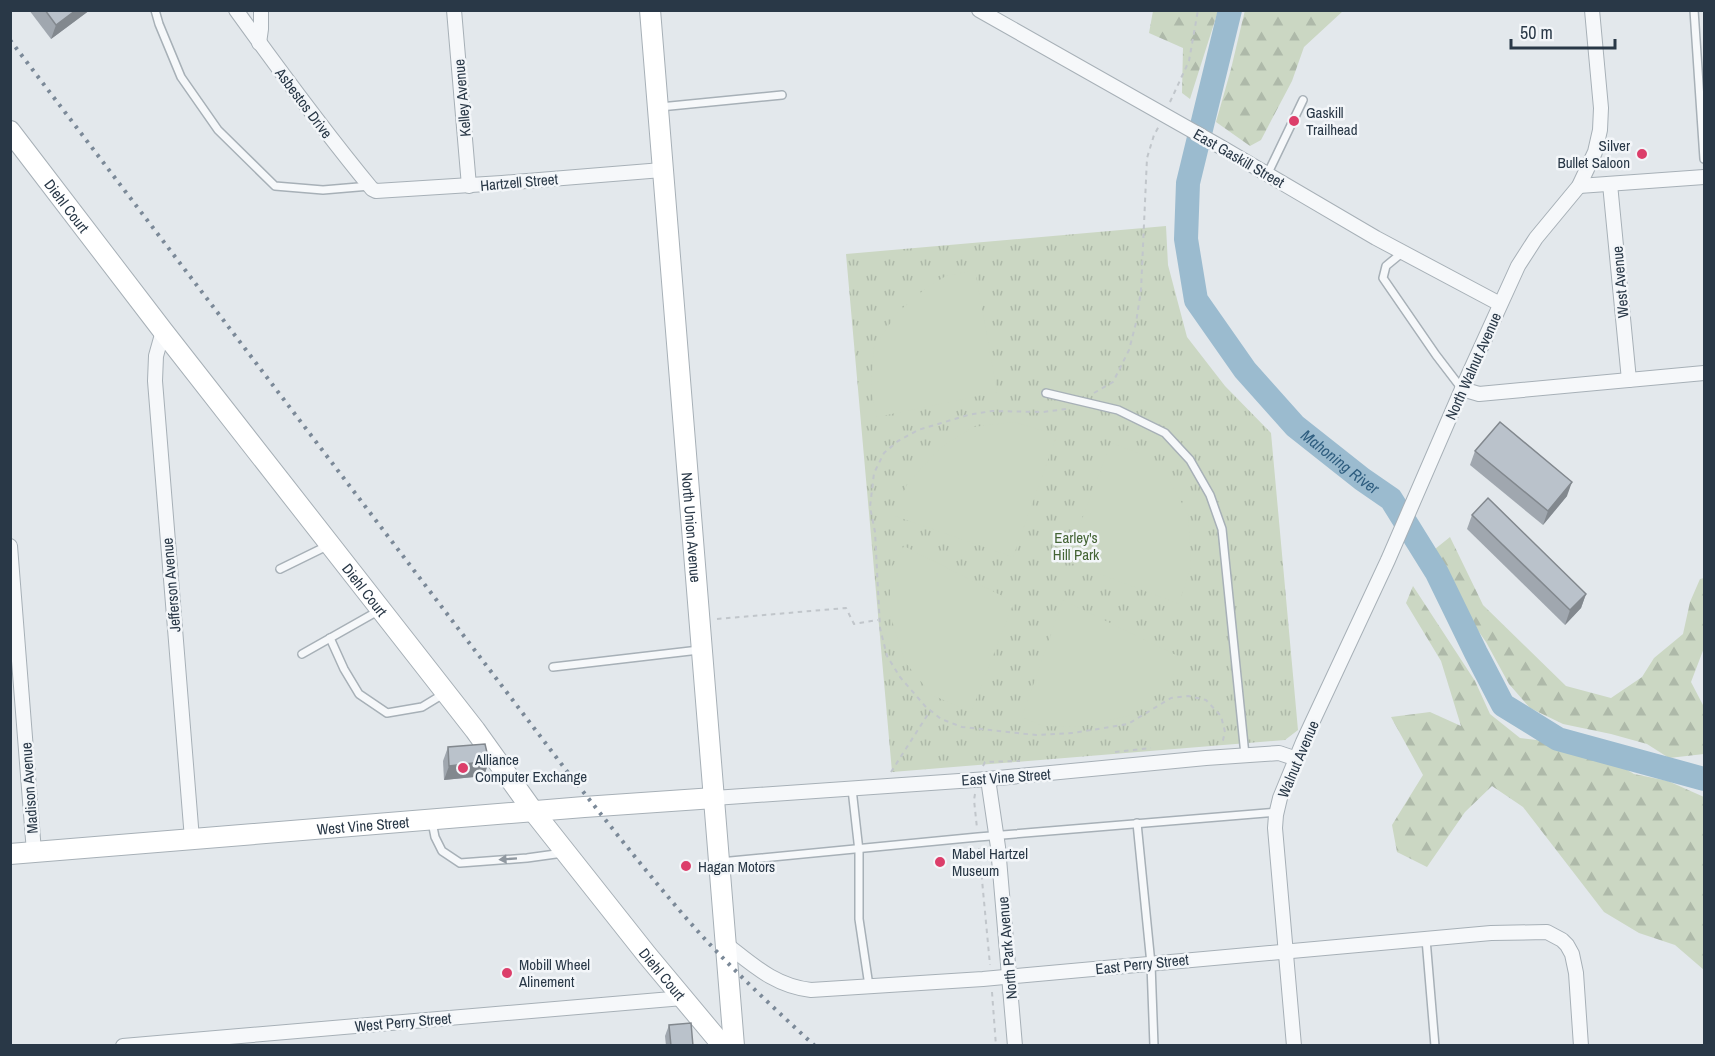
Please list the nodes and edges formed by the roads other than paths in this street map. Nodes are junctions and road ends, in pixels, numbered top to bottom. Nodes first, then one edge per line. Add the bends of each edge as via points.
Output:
1 (155, 10) edge
2 (236, 10) edge
3 (261, 10) edge
4 (454, 10) edge
5 (650, 10) edge
6 (979, 10) edge
7 (1592, 10) edge
8 (1694, 10) edge
9 (259, 43) junction
10 (782, 95) dead end
11 (1303, 100) dead end
12 (657, 107) junction
13 (10, 131) edge
14 (1704, 159) edge
15 (662, 170) junction
16 (1267, 175) junction
17 (1704, 177) edge
18 (1611, 184) junction
19 (469, 186) junction
20 (1579, 186) junction
21 (373, 189) junction
22 (1403, 252) junction
23 (1500, 304) junction
24 (163, 331) junction
25 (1704, 373) edge
26 (1629, 380) junction
27 (1462, 389) junction
28 (1046, 393) dead end
29 (330, 545) junction
30 (10, 546) edge
31 (1388, 560) joint
32 (280, 569) dead end
33 (380, 610) junction
34 (330, 638) junction
35 (702, 650) junction
36 (302, 654) dead end
37 (554, 667) dead end
38 (445, 692) junction
39 (1245, 755) junction
40 (1297, 759) junction
41 (983, 779) junction
42 (852, 789) junction
43 (714, 798) junction
44 (533, 811) junction
45 (1277, 812) junction
46 (432, 819) junction
47 (1137, 824) junction
48 (997, 835) junction
49 (192, 839) junction
50 (858, 848) junction
51 (34, 852) junction
52 (566, 852) junction
53 (10, 854) edge
54 (719, 862) junction
55 (1426, 939) junction
56 (726, 944) junction
57 (1286, 952) junction
58 (1151, 964) junction
59 (1009, 976) junction
60 (869, 987) junction
61 (683, 998) junction
62 (123, 1046) edge
63 (723, 1046) edge
64 (734, 1046) edge
65 (1015, 1046) edge
66 (1154, 1046) edge
67 (1294, 1046) edge
68 (1436, 1046) edge
69 (1581, 1046) edge

1 - 21 lane via 181,77 218,130 275,186
2 - 9 street, Asbestos Drive
3 - 9 street
4 - 19 street, Kelley Avenue
5 - 12 main road, North Union Avenue
6 - 16 street, East Gaskill Street
7 - 20 street, North Walnut Avenue via 1600,130 1596,152
8 - 14 lane
9 - 21 street, Asbestos Drive
10 - 12 lane
11 - 16 lane
12 - 15 main road, North Union Avenue
13 - 24 main road, Diehl Court
15 - 19 street, Hartzell Street
15 - 35 main road, North Union Avenue
16 - 22 street, East Gaskill Street
17 - 18 street
18 - 20 street
18 - 26 street, West Avenue
19 - 21 street, Hartzell Street
20 - 23 street, North Walnut Avenue via 1536,238
22 - 23 street, East Gaskill Street
22 - 27 lane via 1386,266 1383,278
23 - 27 street, North Walnut Avenue
24 - 29 main road, Diehl Court
24 - 49 street, Jefferson Avenue via 155,381
25 - 26 street
26 - 27 street via 1479,394
27 - 31 street, North Walnut Avenue
28 - 39 lane via 1118,410 1164,433 1190,460 1210,495 1222,529
29 - 32 lane
29 - 33 main road, Diehl Court
30 - 51 street, Madison Avenue
31 - 40 street, Walnut Avenue
33 - 34 lane
33 - 38 main road, Diehl Court
34 - 36 lane
34 - 38 lane via 359,694 387,713 422,707
35 - 37 lane
35 - 43 main road, North Union Avenue
38 - 44 main road, Diehl Court
39 - 40 street, East Vine Street via 1279,753
39 - 41 street, East Vine Street
40 - 45 street, Walnut Avenue
41 - 42 street, East Vine Street
41 - 48 street, North Park Avenue
42 - 43 street, East Vine Street
42 - 50 lane
43 - 44 main road, West Vine Street
43 - 54 main road, North Union Avenue
44 - 46 main road, West Vine Street
44 - 52 main road, Diehl Court
45 - 47 lane
45 - 57 street, Walnut Avenue via 1275,828
46 - 49 main road, West Vine Street
52 -> 46 lane via 460,863 442,851
47 - 48 lane
47 - 58 lane
48 - 50 lane
48 - 59 street, North Park Avenue
49 - 51 main road, West Vine Street
50 - 54 lane
50 - 60 lane via 859,919
51 - 53 main road, West Vine Street
52 - 61 main road, Diehl Court
54 - 56 main road, North Union Avenue
55 - 57 street, East Perry Street
55 - 68 lane
55 - 69 street, East Perry Street via 1547,932 1562,940 1572,954 1576,974
56 - 60 street, East Perry Street via 767,975 790,986 811,990
56 - 64 main road, North Union Avenue
57 - 58 street, East Perry Street
57 - 67 street, Walnut Avenue
58 - 59 street, East Perry Street
58 - 66 lane
59 - 60 street, East Perry Street
59 - 65 street, North Park Avenue
61 - 62 street, West Perry Street
61 - 63 main road, Diehl Court

